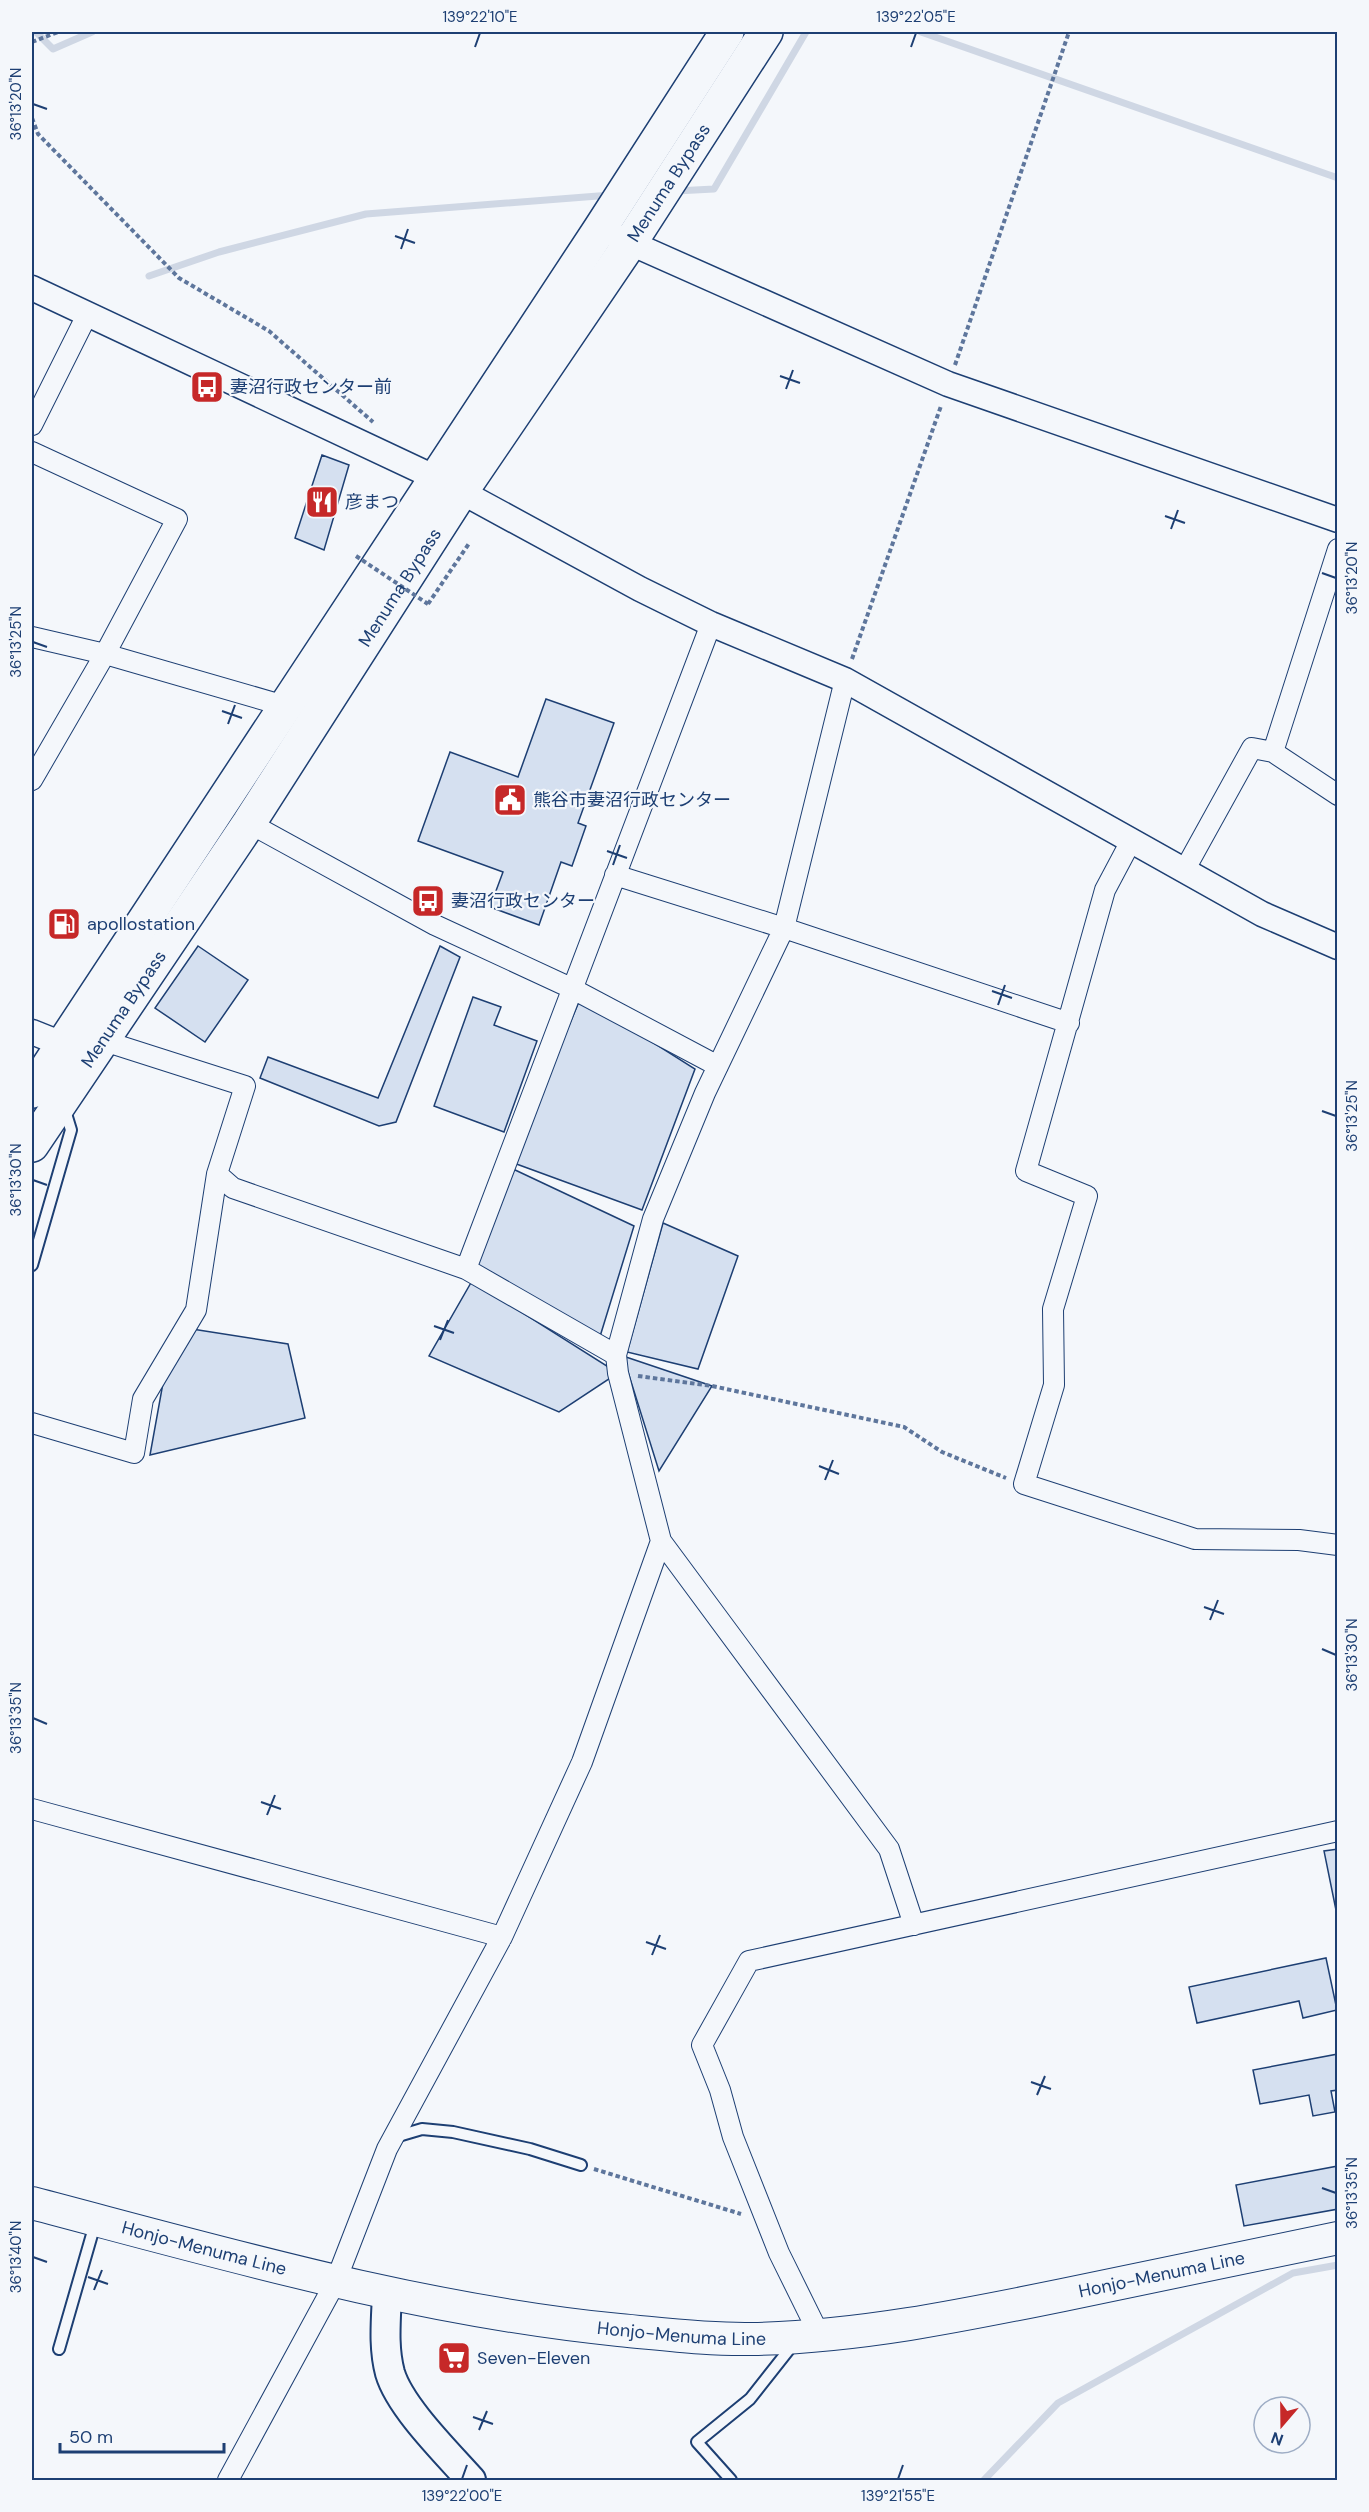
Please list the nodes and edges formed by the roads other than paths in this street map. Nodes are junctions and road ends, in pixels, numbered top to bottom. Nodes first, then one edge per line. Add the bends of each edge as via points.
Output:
1 (727, 32) edge
2 (766, 32) edge
3 (600, 229) junction
4 (630, 243) junction
5 (32, 288) edge
6 (88, 313) junction
7 (32, 425) edge
8 (32, 452) edge
9 (449, 485) junction
10 (1338, 520) edge
11 (1338, 549) edge
12 (711, 624) junction
13 (32, 637) edge
14 (105, 654) junction
15 (845, 680) junction
16 (285, 706) junction
17 (1273, 752) junction
18 (32, 780) edge
19 (1338, 795) edge
20 (249, 823) junction
21 (1131, 841) junction
22 (1184, 871) junction
23 (615, 875) junction
24 (784, 928) junction
25 (1338, 947) edge
26 (571, 988) junction
27 (1068, 1023) junction
28 (32, 1032) edge
29 (101, 1040) junction
30 (62, 1044) junction
31 (718, 1066) junction
32 (47, 1094) edge
33 (32, 1145) edge
34 (217, 1174) junction
35 (32, 1265) edge
36 (466, 1269) junction
37 (617, 1364) junction
38 (32, 1423) edge
39 (661, 1541) junction
40 (1338, 1545) edge
41 (32, 1809) edge
42 (1338, 1831) edge
43 (914, 1925) junction
44 (502, 1937) junction
45 (393, 2138) junction
46 (581, 2165) road end
47 (32, 2204) edge
48 (96, 2220) junction
49 (1338, 2238) edge
50 (335, 2283) junction
51 (387, 2294) junction
52 (809, 2337) junction
53 (59, 2349) dead end
54 (228, 2481) edge
55 (471, 2481) edge
56 (731, 2481) edge

1 - 3 highway, Menuma Bypass
2 - 4 highway, Menuma Bypass
3 - 4 street
3 - 9 highway, Menuma Bypass
4 - 9 highway, Menuma Bypass
4 - 10 street via 948,384
5 - 6 street
6 - 7 street
6 - 9 street
8 - 14 street via 177,519
9 - 12 street
9 - 16 highway, Menuma Bypass
9 - 20 highway, Menuma Bypass
11 - 17 street
12 - 15 street
12 - 23 street
13 - 14 street
14 - 16 street
14 - 18 street
15 - 21 street
15 - 24 street
16 - 30 highway, Menuma Bypass
17 - 19 street
17 - 22 street via 1252,748
20 - 26 street via 435,925
20 - 29 highway, Menuma Bypass
21 - 22 street
21 - 27 street via 1105,890
22 - 25 street via 1262,914
23 - 24 street
23 - 26 street
24 - 27 street
24 - 31 street
26 - 31 street
26 - 36 street
27 - 40 street via 1026,1171 1087,1196 1053,1309 1054,1385 1024,1484 1195,1539 1299,1540
28 - 30 street
29 - 32 highway, Menuma Bypass
29 - 34 street via 245,1086
30 - 32 highway, Menuma Bypass
31 - 37 street via 653,1219
32 - 33 highway, Menuma Bypass
32 - 35 lane via 71,1130
34 - 36 street via 233,1188
34 - 38 street via 196,1310 143,1399 134,1453
36 - 37 street
37 - 39 street
39 - 43 street via 889,1849
39 - 44 street via 582,1762
41 - 44 street
42 - 43 street
43 - 52 street via 748,1961 702,2045
44 - 45 street
45 - 46 lane via 422,2129 453,2132
45 - 50 street
47 - 48 main road, Honjo-Menuma Line
48 - 50 main road, Honjo-Menuma Line
48 - 53 lane
49 - 52 main road, Honjo-Menuma Line via 938,2320
50 - 51 main road, Honjo-Menuma Line
50 - 54 street
51 - 52 main road, Honjo-Menuma Line via 575,2326 683,2337
51 - 55 main road via 385,2342 391,2374 408,2406
52 - 56 lane via 750,2399 697,2442

